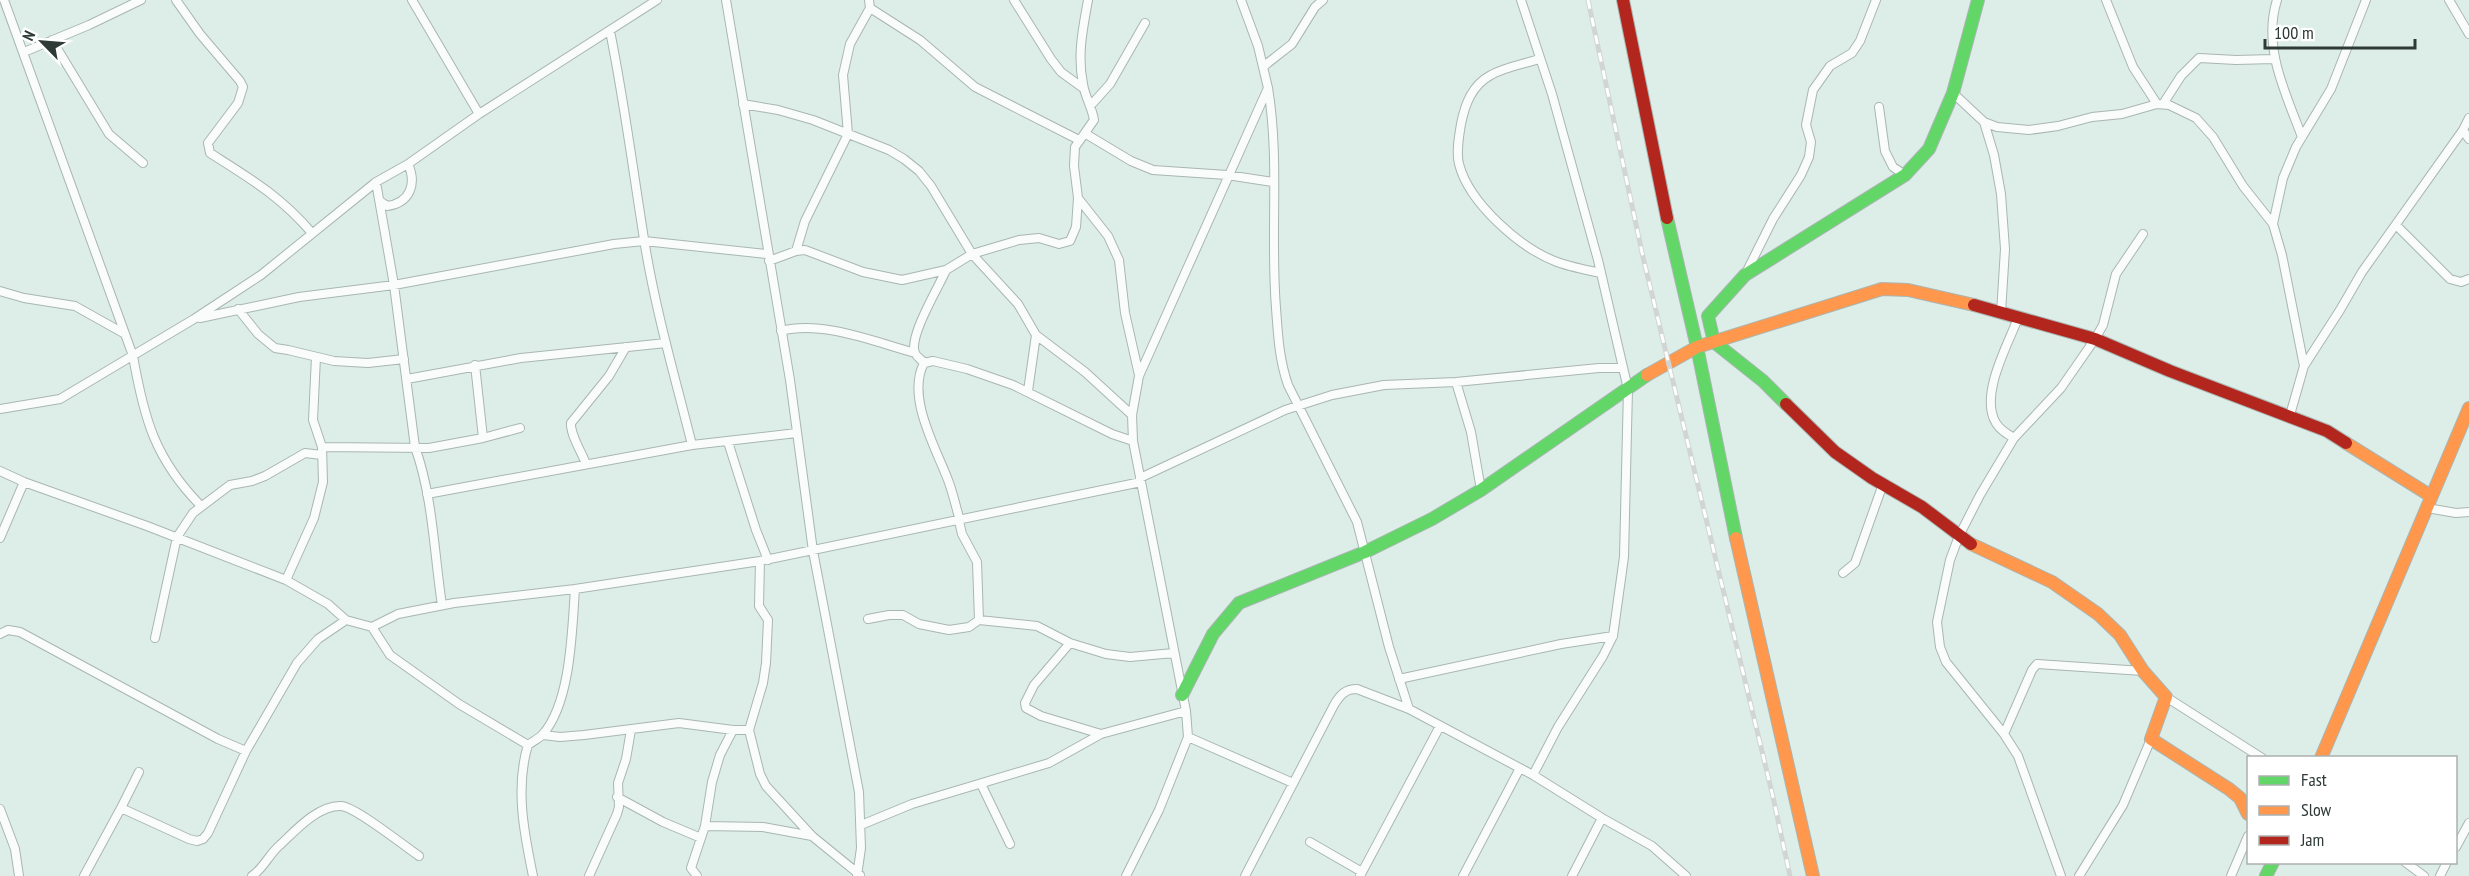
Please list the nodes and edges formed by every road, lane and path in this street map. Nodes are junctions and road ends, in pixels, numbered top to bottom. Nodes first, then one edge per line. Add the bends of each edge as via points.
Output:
1 (4, 0) edge
2 (141, 0) edge
3 (176, 0) edge
4 (412, 0) edge
5 (657, 0) edge
6 (726, 0) edge
7 (1014, 0) edge
8 (1088, 0) edge
9 (1241, 0) edge
10 (1323, 0) edge
11 (1521, 0) edge
12 (1623, 0) edge
13 (1876, 0) edge
14 (2106, 0) edge
15 (2277, 0) edge
16 (2366, 0) edge
17 (2449, 0) edge
18 (1975, 2) edge
19 (869, 4) edge
20 (1145, 23) dead end
21 (610, 31) junction
22 (2469, 34) edge
23 (52, 40) junction
24 (24, 52) junction
25 (1539, 59) junction
26 (2274, 59) junction
27 (1264, 66) junction
28 (1083, 88) junction
29 (1268, 88) junction
30 (1953, 93) junction
31 (743, 104) junction
32 (1092, 104) junction
33 (2160, 104) junction
34 (1879, 107) dead end
35 (479, 114) junction
36 (2469, 118) edge
37 (1984, 122) junction
38 (2463, 130) junction
39 (848, 134) junction
40 (1086, 134) junction
41 (2302, 137) junction
42 (2469, 139) edge
43 (1079, 140) junction
44 (143, 163) dead end
45 (408, 164) junction
46 (1227, 175) junction
47 (1905, 175) junction
48 (376, 182) junction
49 (1273, 182) junction
50 (1078, 198) junction
51 (380, 201) junction
52 (2273, 224) junction
53 (2396, 225) junction
54 (312, 233) junction
55 (2143, 234) dead end
56 (644, 242) junction
57 (796, 251) junction
58 (972, 254) junction
59 (768, 257) junction
60 (946, 270) junction
61 (1601, 273) junction
62 (1745, 275) junction
63 (2469, 279) edge
64 (394, 285) junction
65 (0, 291) edge
66 (238, 309) junction
67 (2001, 313) junction
68 (2018, 318) junction
69 (194, 320) junction
70 (781, 331) junction
71 (125, 334) junction
72 (1036, 335) junction
73 (2095, 339) junction
74 (1714, 342) junction
75 (666, 343) junction
76 (626, 347) junction
77 (1697, 347) junction
78 (915, 353) junction
79 (133, 356) junction
80 (316, 357) junction
81 (404, 359) junction
82 (924, 363) junction
83 (475, 365) junction
84 (2304, 366) junction
85 (1623, 368) junction
86 (1139, 375) junction
87 (407, 379) junction
88 (1456, 382) junction
89 (1628, 389) junction
90 (1028, 391) junction
91 (1299, 406) junction
92 (2469, 408) edge
93 (0, 409) edge
94 (1132, 415) junction
95 (2290, 415) junction
96 (520, 428) dead end
97 (797, 433) junction
98 (483, 438) junction
99 (2014, 438) junction
100 (1132, 441) junction
101 (728, 442) junction
102 (692, 445) junction
103 (415, 447) junction
104 (322, 451) junction
105 (586, 464) junction
106 (0, 471) edge
107 (1140, 480) junction
108 (24, 482) junction
109 (1883, 484) junction
110 (1481, 490) junction
111 (427, 494) junction
112 (2429, 502) junction
113 (201, 506) junction
114 (2469, 512) edge
115 (959, 521) junction
116 (1959, 536) junction
117 (177, 537) junction
118 (0, 538) edge
119 (813, 551) junction
120 (1365, 552) junction
121 (764, 561) junction
122 (1843, 573) dead end
123 (286, 580) junction
124 (575, 589) junction
125 (442, 605) junction
126 (868, 619) dead end
127 (346, 620) junction
128 (979, 620) junction
129 (372, 627) junction
130 (0, 634) edge
131 (1612, 636) junction
132 (154, 638) dead end
133 (1070, 643) junction
134 (1174, 652) junction
135 (2143, 671) junction
136 (1399, 680) junction
137 (1182, 695) junction
138 (2166, 698) junction
139 (1409, 709) junction
140 (1186, 711) junction
141 (1440, 726) junction
142 (631, 730) junction
143 (733, 730) junction
144 (749, 730) junction
145 (1101, 734) junction
146 (2004, 734) junction
147 (543, 735) junction
148 (1188, 737) junction
149 (2151, 739) junction
150 (528, 745) junction
151 (246, 752) junction
152 (2259, 756) edge
153 (2322, 756) edge
154 (1520, 768) junction
155 (139, 772) dead end
156 (1533, 775) junction
157 (1293, 783) junction
158 (981, 784) junction
159 (617, 797) junction
160 (121, 808) junction
161 (0, 809) edge
162 (2247, 812) edge
163 (1602, 818) junction
164 (2469, 823) edge
165 (861, 825) junction
166 (705, 826) junction
167 (812, 836) junction
168 (701, 838) junction
169 (2247, 838) edge
170 (1310, 842) dead end
171 (1010, 844) dead end
172 (2457, 845) edge
173 (419, 856) dead end
174 (2408, 864) edge
175 (1361, 874) edge
176 (859, 875) edge
177 (20, 876) edge
178 (84, 876) edge
179 (252, 876) edge
180 (533, 876) edge
181 (589, 876) edge
182 (697, 876) edge
183 (1126, 876) edge
184 (1245, 876) edge
185 (1463, 876) edge
186 (1572, 876) edge
187 (1686, 876) edge
188 (1813, 876) edge
189 (2061, 876) edge
190 (2079, 876) edge
191 (2231, 876) edge
192 (2424, 876) edge

1 - 24 street
2 - 23 street
3 - 54 street via 243,87 238,103 208,143 210,153 255,180
4 - 35 street
5 - 21 street
6 - 31 street
7 - 28 street via 1061,72
8 - 28 street via 1080,46
9 - 27 street
10 - 27 street via 1292,44
11 - 25 street
12 - 77 street via 1655,167
13 - 62 street via 1860,41 1852,52 1830,66 1812,90 1806,124 1811,142 1809,157
14 - 33 street via 2133,67
15 - 26 street
16 - 41 street via 2331,89
17 - 22 street
18 - 30 street
19 - 39 street via 850,44 843,75
19 - 43 street via 920,40 975,87
20 - 32 street via 1110,84
21 - 35 street
21 - 56 street
23 - 24 street
23 - 44 street via 109,134
24 - 71 street
25 - 61 street
25 - 61 street via 1491,75 1477,86 1468,98 1463,116 1458,162 1466,183 1484,208 1533,250 1557,262
26 - 33 street via 2199,58
26 - 41 street
27 - 29 street
28 - 32 street
29 - 46 street
29 - 49 street via 1273,118
30 - 37 street
30 - 47 street via 1936,137
31 - 39 street via 785,112
31 - 59 street
32 - 40 street via 1094,120
33 - 37 street via 2029,130
33 - 52 street via 2196,118
34 - 47 street via 1885,151 1893,167
35 - 45 street
36 - 38 street
37 - 67 street via 2001,194 2005,249
38 - 42 street
38 - 53 street
39 - 57 street via 805,221
39 - 58 street via 889,150 919,171
40 - 43 street
40 - 46 street via 1131,162 1153,170
41 - 52 street via 2283,178
43 - 50 street via 1074,166
45 - 48 street
45 - 51 street via 413,186 405,199 387,206
46 - 49 street
46 - 86 street
47 - 62 street
48 - 51 street
48 - 54 street
49 - 91 street via 1280,363
50 - 58 street via 1076,227 1070,241 1059,244 1039,238 1019,240
50 - 86 street via 1108,236 1119,260 1125,313
51 - 64 street
52 - 84 street
53 - 63 street via 2450,279
53 - 84 street
54 - 69 street via 261,275
55 - 73 street via 2116,274 2103,325
56 - 59 street
56 - 64 street via 614,244
56 - 75 street
57 - 59 street
57 - 60 street via 902,280
58 - 60 street
58 - 72 street via 1018,304
59 - 70 street
60 - 78 street via 914,339
61 - 85 street
62 - 74 street via 1708,316
64 - 66 street
64 - 81 street
65 - 71 street via 75,306
66 - 69 street
66 - 80 street via 275,348
67 - 68 street
67 - 74 street via 1908,290 1882,289
68 - 73 street
68 - 99 street via 1998,370 1991,402 1994,421
69 - 79 street
70 - 78 street via 814,327
70 - 97 street
71 - 79 street
72 - 90 street
72 - 94 street via 1092,377
73 - 95 street
73 - 99 street via 2061,388
74 - 77 street
74 - 109 street via 1763,381 1835,452
75 - 76 street
75 - 102 street
76 - 83 street
76 - 105 street via 609,376 571,423 571,432
77 - 89 street
77 - 188 street
78 - 82 street
79 - 93 street via 60,399
79 - 113 street via 154,442 178,482
80 - 81 street via 368,363
80 - 104 street via 313,420
81 - 87 street
82 - 90 street via 933,361 967,369
82 - 115 street via 918,391 920,403
83 - 87 street
83 - 98 street
84 - 95 street
85 - 88 street
85 - 89 street
86 - 94 street
87 - 103 street
88 - 91 street via 1384,385
88 - 110 street via 1471,432
89 - 110 street
89 - 131 street via 1624,557
90 - 100 street
91 - 107 street via 1234,432
91 - 120 street via 1347,499
92 - 112 street
94 - 100 street
95 - 112 street via 2327,431 2385,465
96 - 98 street
97 - 101 street
97 - 119 street
98 - 103 street
99 - 116 street
100 - 107 street
101 - 102 street
101 - 121 street
102 - 105 street
103 - 104 street
103 - 111 street
104 - 113 street via 305,453 252,482 230,485
104 - 123 street via 321,497
105 - 111 street
106 - 108 street
107 - 115 street
107 - 134 street
108 - 117 street
108 - 118 street
109 - 116 street via 1922,507
109 - 122 street via 1855,563
110 - 120 street
111 - 125 street
112 - 114 street via 2456,513
112 - 153 street
113 - 117 street
115 - 119 street
115 - 128 street via 977,562
116 - 135 street via 2052,582 2098,614 2120,635
116 - 146 street via 1937,622 1940,647 1946,662
117 - 123 street
117 - 132 street
119 - 121 street
119 - 165 street via 844,705
120 - 136 street
120 - 137 street via 1239,603 1215,629
121 - 124 street
121 - 144 street via 759,606 768,620 766,663
123 - 127 street via 328,604
124 - 125 street
124 - 147 street via 563,694
125 - 129 street via 398,614
126 - 128 street via 903,615 919,624 957,630
127 - 129 street
127 - 151 street via 318,639 297,663
128 - 133 street via 1037,626
129 - 150 street via 390,655 459,704
130 - 151 street via 8,630 20,632
131 - 136 street
131 - 156 street
133 - 134 street via 1130,657
133 - 145 street via 1034,686 1026,708
134 - 137 street
135 - 138 street
135 - 146 street via 2037,664
136 - 139 street
137 - 140 street
138 - 149 street
138 - 152 street
139 - 141 street
139 - 157 street via 1357,689 1345,691
140 - 145 street
140 - 148 street
141 - 154 street
141 - 175 street
142 - 143 street via 679,723
142 - 147 street
142 - 159 street
143 - 144 street
143 - 166 street via 720,755
144 - 167 street via 766,786
145 - 158 street via 1049,763
146 - 189 street via 2026,775
147 - 150 street
148 - 157 street
148 - 183 street via 1159,810
149 - 162 street via 2229,789 2240,798
149 - 190 street via 2123,805
150 - 180 street via 522,775 523,818
151 - 160 street via 215,822 203,839 189,838
154 - 156 street
154 - 185 street
155 - 160 street
156 - 163 street
157 - 184 street
158 - 165 street via 912,804
158 - 171 street
159 - 168 street
159 - 181 street via 617,814
160 - 178 street
161 - 177 street
163 - 186 street
163 - 187 street via 1652,846
164 - 172 street
165 - 176 street
166 - 167 street via 763,827
166 - 168 street
167 - 176 street
168 - 182 street via 691,868
169 - 191 street
170 - 175 street
173 - 179 street via 342,806 321,812 294,832
174 - 192 street

